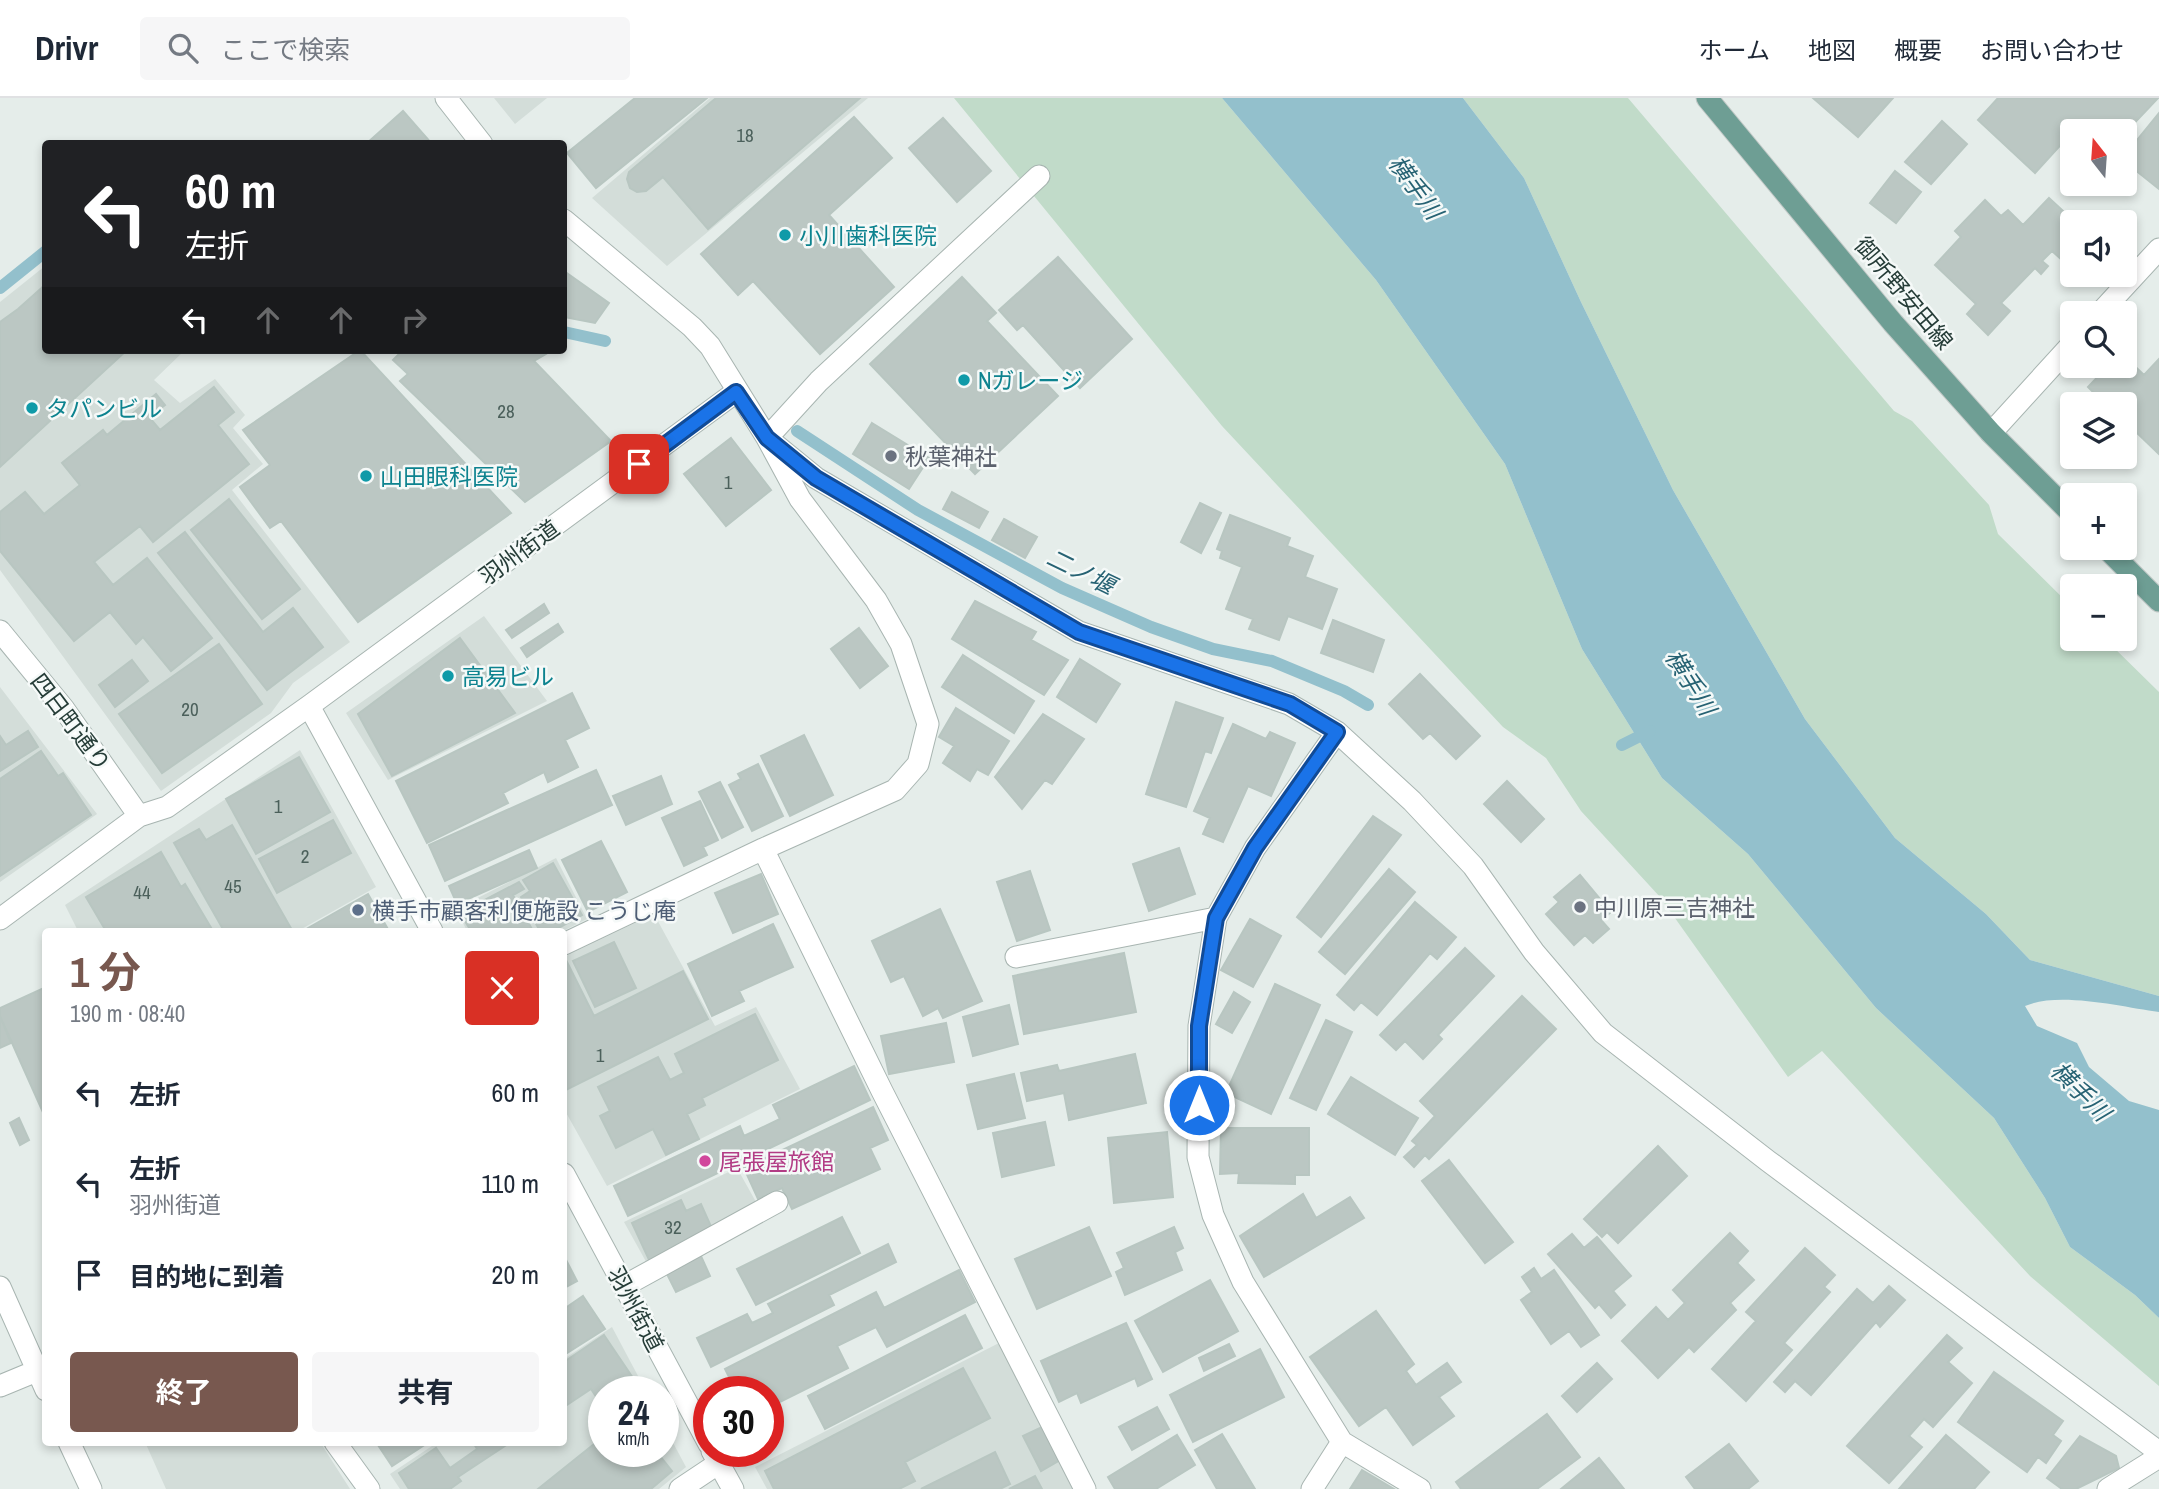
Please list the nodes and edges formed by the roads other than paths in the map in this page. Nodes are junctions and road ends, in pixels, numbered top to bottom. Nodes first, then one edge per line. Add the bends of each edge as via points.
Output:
1 (446, 98) edge
2 (1707, 98) edge
3 (478, 140) edge
4 (1039, 176) dead end
5 (567, 223) edge
6 (2159, 249) edge
7 (2111, 301) edge
8 (2060, 357) edge
9 (736, 392) junction
10 (1991, 433) junction
11 (767, 438) junction
12 (2060, 502) edge
13 (2118, 560) edge
14 (2159, 601) edge
15 (0, 631) edge
16 (309, 706) junction
17 (1337, 732) junction
18 (139, 816) junction
19 (763, 849) junction
20 (1216, 918) junction
21 (0, 919) edge
22 (430, 928) edge
23 (567, 943) edge
24 (1016, 957) dead end
25 (567, 1180) edge
26 (777, 1202) dead end
27 (624, 1286) junction
28 (0, 1287) edge
29 (42, 1374) edge
30 (42, 1376) edge
31 (0, 1385) edge
32 (693, 1414) edge
33 (1342, 1442) junction
34 (71, 1446) edge
35 (338, 1446) edge
36 (2159, 1454) edge
37 (705, 1467) edge
38 (721, 1467) edge
39 (91, 1489) edge
40 (369, 1489) edge
41 (680, 1489) edge
42 (733, 1489) edge
43 (1085, 1489) edge
44 (1312, 1489) edge
45 (1420, 1489) edge
46 (2108, 1489) edge

1 - 3 street
2 - 10 main road, 御所野安田線
4 - 11 street via 811,389
5 - 9 street via 692,327 710,346
6 - 7 street
8 - 10 street
9 - 11 street
9 - 16 street, 羽州街道
10 - 12 main road, 御所野安田線
11 - 17 street via 816,478 1079,632 1290,704
11 - 19 street via 800,499 876,600 901,644 928,724 918,764 895,790
13 - 14 main road
15 - 18 street, 四日町通り via 64,709
16 - 18 street, 羽州街道 via 167,807
16 - 22 street
17 - 20 street via 1255,848
17 - 36 street via 1473,866 1534,952 1603,1032
18 - 21 street, 羽州街道
19 - 23 street
19 - 43 street
20 - 24 street
20 - 33 street via 1199,1026 1198,1157 1213,1215 1243,1282
25 - 27 street, 羽州街道
26 - 27 street
27 - 32 street, 羽州街道
28 - 29 street
30 - 31 street
33 - 44 street
33 - 45 street
34 - 39 street
35 - 40 street
36 - 46 street
37 - 41 street
38 - 42 street

